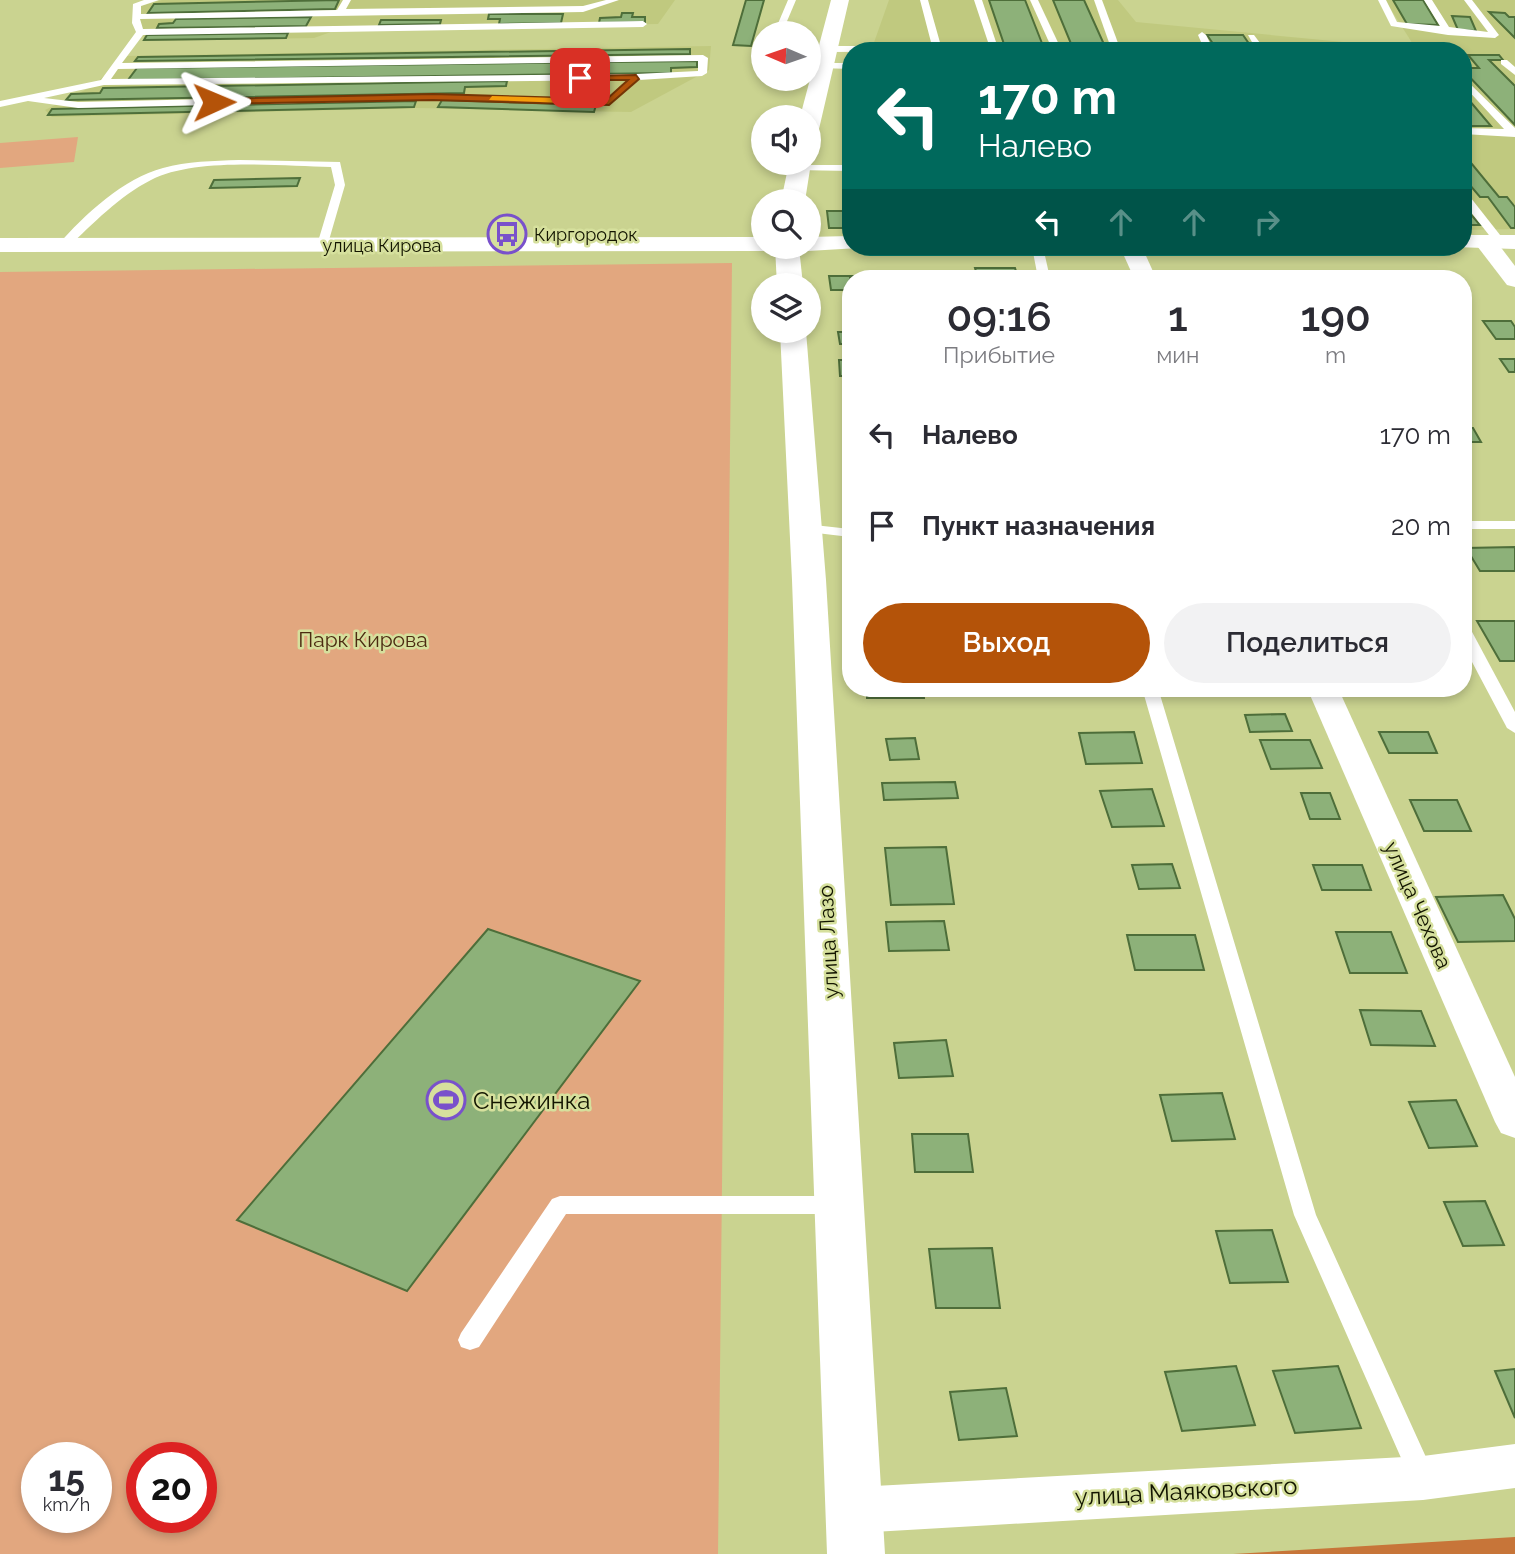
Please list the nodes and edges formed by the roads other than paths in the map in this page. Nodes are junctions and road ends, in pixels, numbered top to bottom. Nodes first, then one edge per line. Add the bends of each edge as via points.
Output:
1 (155, 0) edge
2 (347, 0) edge
3 (615, 0) edge
4 (792, 0) edge
5 (840, 0) edge
6 (924, 0) edge
7 (978, 0) edge
8 (1034, 0) edge
9 (1098, 0) edge
10 (1382, 0) edge
11 (1428, 0) edge
12 (1468, 0) edge
13 (340, 12) junction
14 (461, 12) junction
15 (136, 17) junction
16 (783, 21) edge
17 (643, 24) dead end
18 (483, 25) junction
19 (140, 32) junction
20 (1448, 32) junction
21 (1202, 35) dead end
22 (1251, 37) dead end
23 (936, 42) edge
24 (992, 42) edge
25 (1054, 42) edge
26 (1114, 42) edge
27 (1206, 42) edge
28 (1255, 42) edge
29 (842, 57) edge
30 (826, 58) junction
31 (1504, 62) dead end
32 (842, 63) edge
33 (117, 66) junction
34 (1515, 72) edge
35 (636, 77) junction
36 (104, 82) junction
37 (1472, 89) edge
38 (32, 99) junction
39 (0, 104) edge
40 (814, 105) edge
41 (1472, 131) edge
42 (1514, 133) edge
43 (821, 166) edge
44 (842, 168) edge
45 (1472, 210) edge
46 (1491, 242) edge
47 (842, 243) edge
48 (751, 244) edge
49 (821, 244) edge
50 (0, 245) edge
51 (64, 245) junction
52 (323, 245) junction
53 (1515, 280) edge
54 (794, 343) edge
55 (1472, 525) edge
56 (1515, 525) edge
57 (805, 528) junction
58 (842, 532) edge
59 (1472, 647) edge
60 (1153, 697) edge
61 (1326, 697) edge
62 (1515, 728) edge
63 (1515, 1122) edge
64 (841, 1205) junction
65 (470, 1340) dead end
66 (1515, 1466) edge
67 (1423, 1478) junction
68 (856, 1532) edge

1 - 15 lane via 138,4
2 - 13 lane
3 - 14 lane via 583,9
4 - 16 lane
5 - 30 street
6 - 23 lane
7 - 24 lane
8 - 25 lane
9 - 26 lane
10 - 20 lane via 1394,24
11 - 20 lane
12 - 20 lane via 1495,35
13 - 14 lane
13 - 15 lane
14 - 18 lane
15 - 19 lane
17 - 18 lane
18 - 19 lane
19 - 33 lane
21 - 27 lane
22 - 28 lane
29 - 30 lane
30 - 32 lane
30 - 40 street
31 - 34 lane
33 - 35 lane via 703,58 702,74
33 - 36 lane
35 - 36 lane
35 - 38 lane via 609,102 433,97 78,105
36 - 38 lane
37 - 42 lane
38 - 39 lane
41 - 42 lane
43 - 44 lane
45 - 46 lane
46 - 53 street
47 - 49 street
48 - 52 street, улица Кирова
50 - 51 street, улица Кирова
51 - 52 street, улица Кирова
51 - 52 lane via 110,202 150,176 196,165 335,164 340,185
54 - 57 street, улица Лазо
55 - 56 lane
57 - 58 lane
57 - 64 street, улица Лазо
59 - 62 lane
60 - 67 lane via 1306,1215
61 - 63 street, улица Чехова
64 - 65 lane via 561,1205
64 - 68 street, улица Лазо
66 - 67 street, улица Маяковского
67 - 68 street, улица Маяковского

